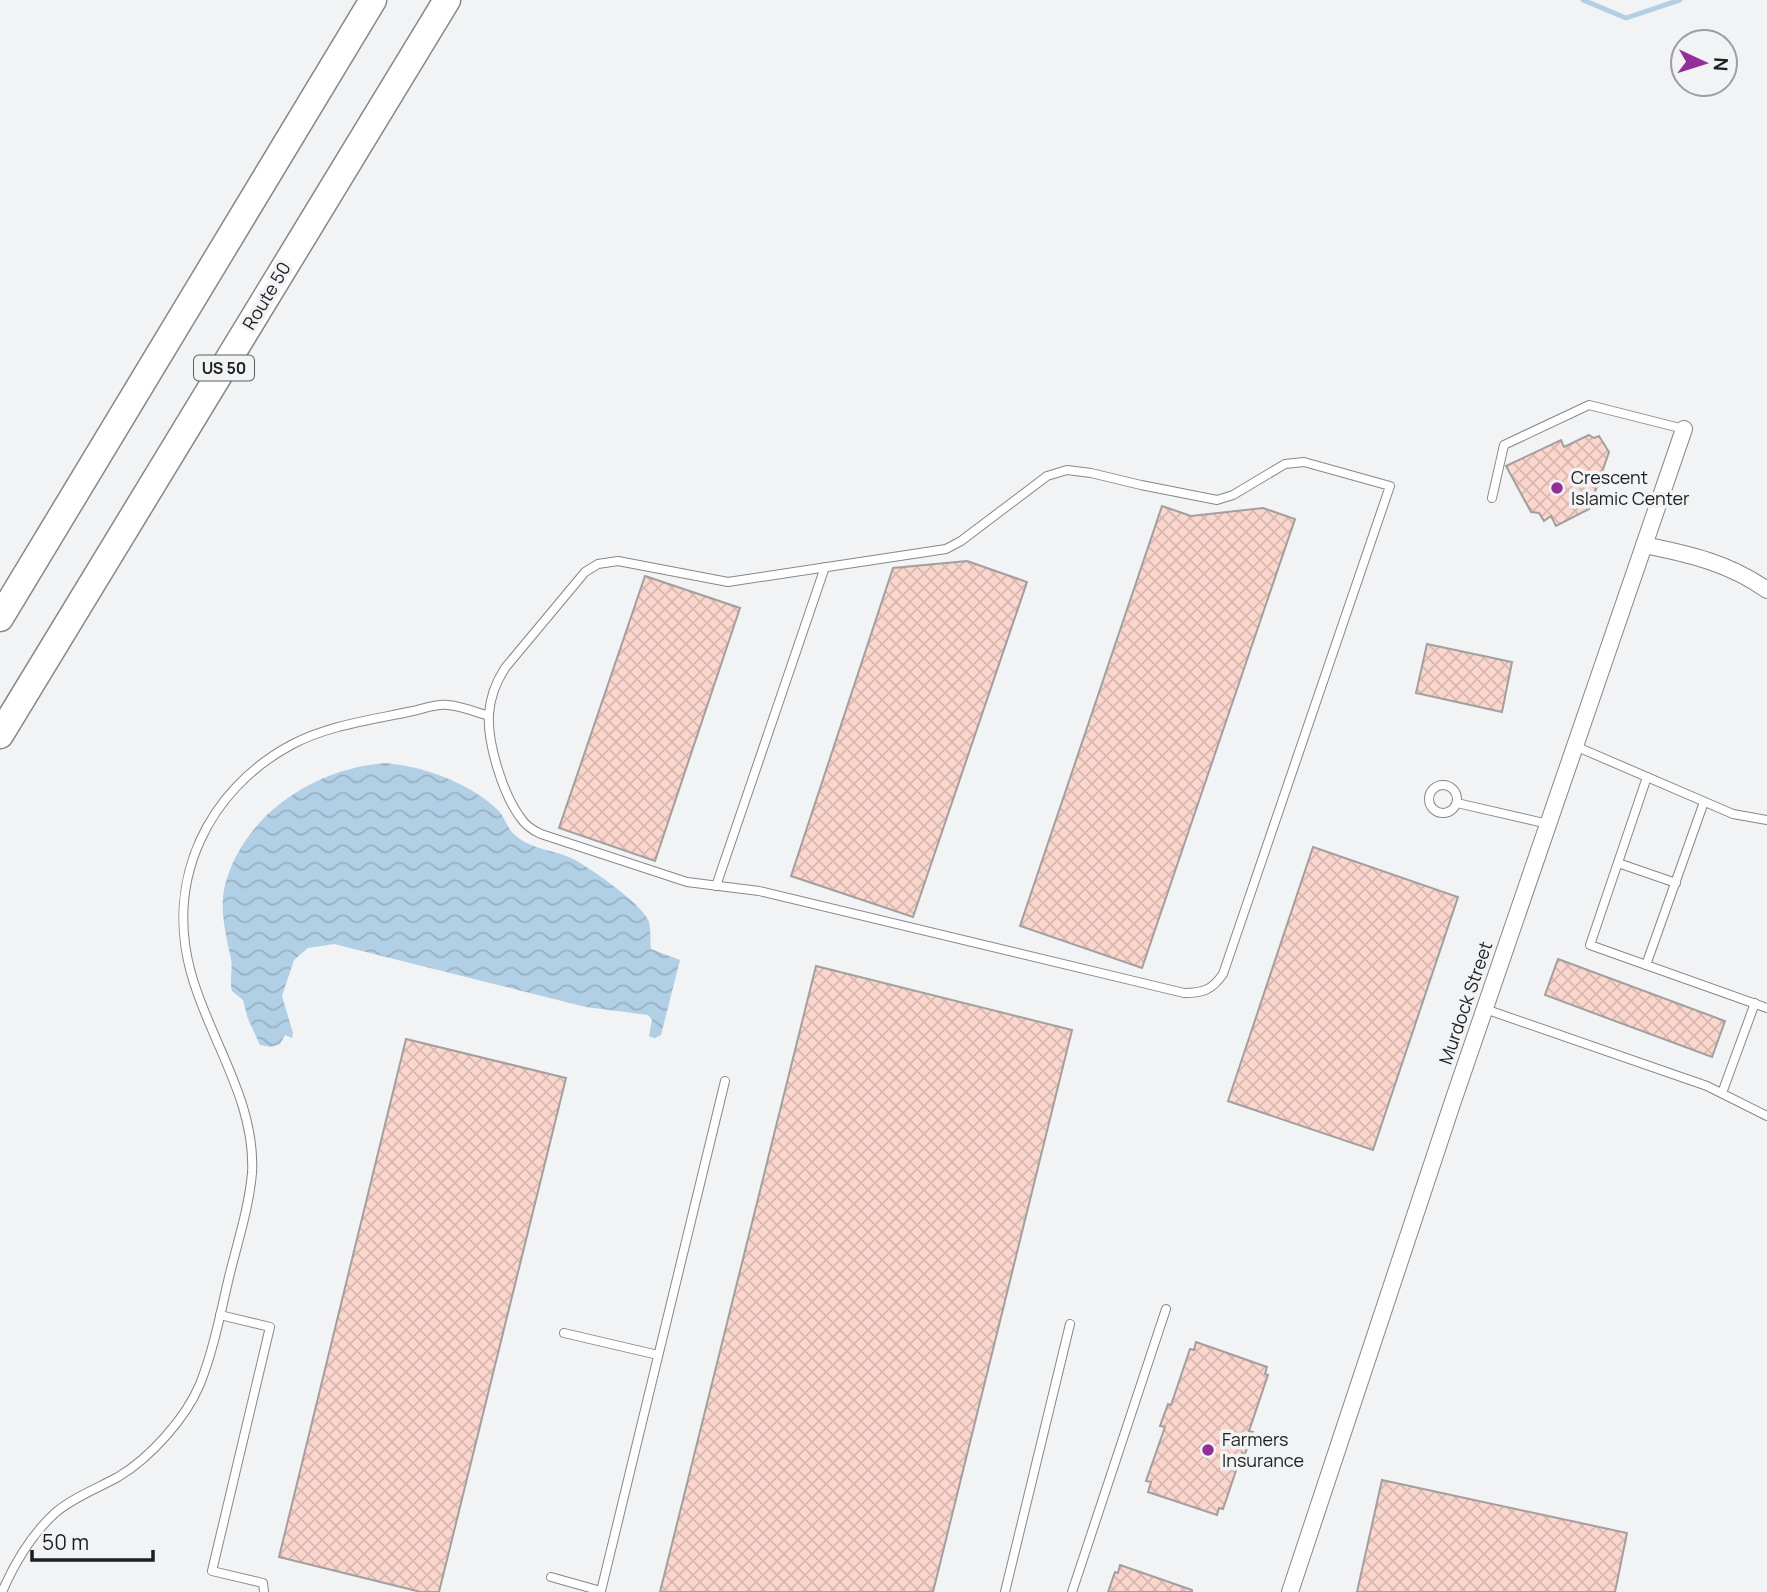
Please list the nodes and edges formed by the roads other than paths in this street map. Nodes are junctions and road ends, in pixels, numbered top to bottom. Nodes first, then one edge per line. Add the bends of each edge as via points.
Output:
1 (373, 0) edge
2 (447, 0) edge
3 (1684, 429) joint
4 (1492, 498) dead end
5 (1644, 545) junction
6 (825, 567) junction
7 (1767, 590) edge
8 (0, 618) edge
9 (489, 716) junction
10 (0, 736) edge
11 (1574, 746) junction
12 (1647, 777) junction
13 (1704, 802) junction
14 (1457, 803) dead end
15 (1767, 820) edge
16 (1548, 824) junction
17 (1618, 863) junction
18 (1676, 883) junction
19 (716, 886) junction
20 (1646, 965) junction
21 (1755, 1003) junction
22 (1767, 1008) edge
23 (1485, 1009) junction
24 (725, 1082) dead end
25 (1722, 1093) junction
26 (1767, 1116) edge
27 (1166, 1309) dead end
28 (220, 1315) junction
29 (1070, 1324) dead end
30 (564, 1333) dead end
31 (658, 1355) junction
32 (551, 1577) dead end
33 (2, 1592) edge
34 (264, 1592) edge
35 (1005, 1592) edge
36 (1072, 1592) edge
37 (1290, 1592) edge

1 - 8 highway
2 - 10 highway, Route 50 / US 50
3 - 4 lane via 1589,405 1504,445
3 - 5 street, Murdock Street
5 - 7 street via 1723,564
5 - 11 street, Murdock Street
6 - 9 lane via 728,582 618,561 591,567 505,668 496,682
6 - 19 lane
6 - 19 lane via 946,549 1047,476 1067,470 1217,500 1285,464 1304,462 1390,486 1223,974 1202,993 1184,993 759,891
9 - 19 lane via 503,783 529,828 687,882
9 - 28 lane via 446,704 341,726 301,740 243,778 200,836 184,901 186,944 191,973 240,1099 252,1173
11 - 12 lane
11 - 16 street, Murdock Street
12 - 13 lane
12 - 17 lane
13 - 15 lane via 1732,814
13 - 18 lane
14 - 16 lane
16 - 23 street, Murdock Street
17 - 18 lane
17 - 20 lane via 1590,945
18 - 20 lane
20 - 21 lane
21 - 22 lane
21 - 25 lane
23 - 25 lane
23 - 37 street, Murdock Street
24 - 31 lane
25 - 26 lane
27 - 36 lane
28 - 33 lane via 189,1407 148,1455 58,1510 13,1565
28 - 34 lane via 270,1327 212,1571 263,1583
29 - 35 lane
30 - 31 lane
31 - 32 lane via 601,1591

